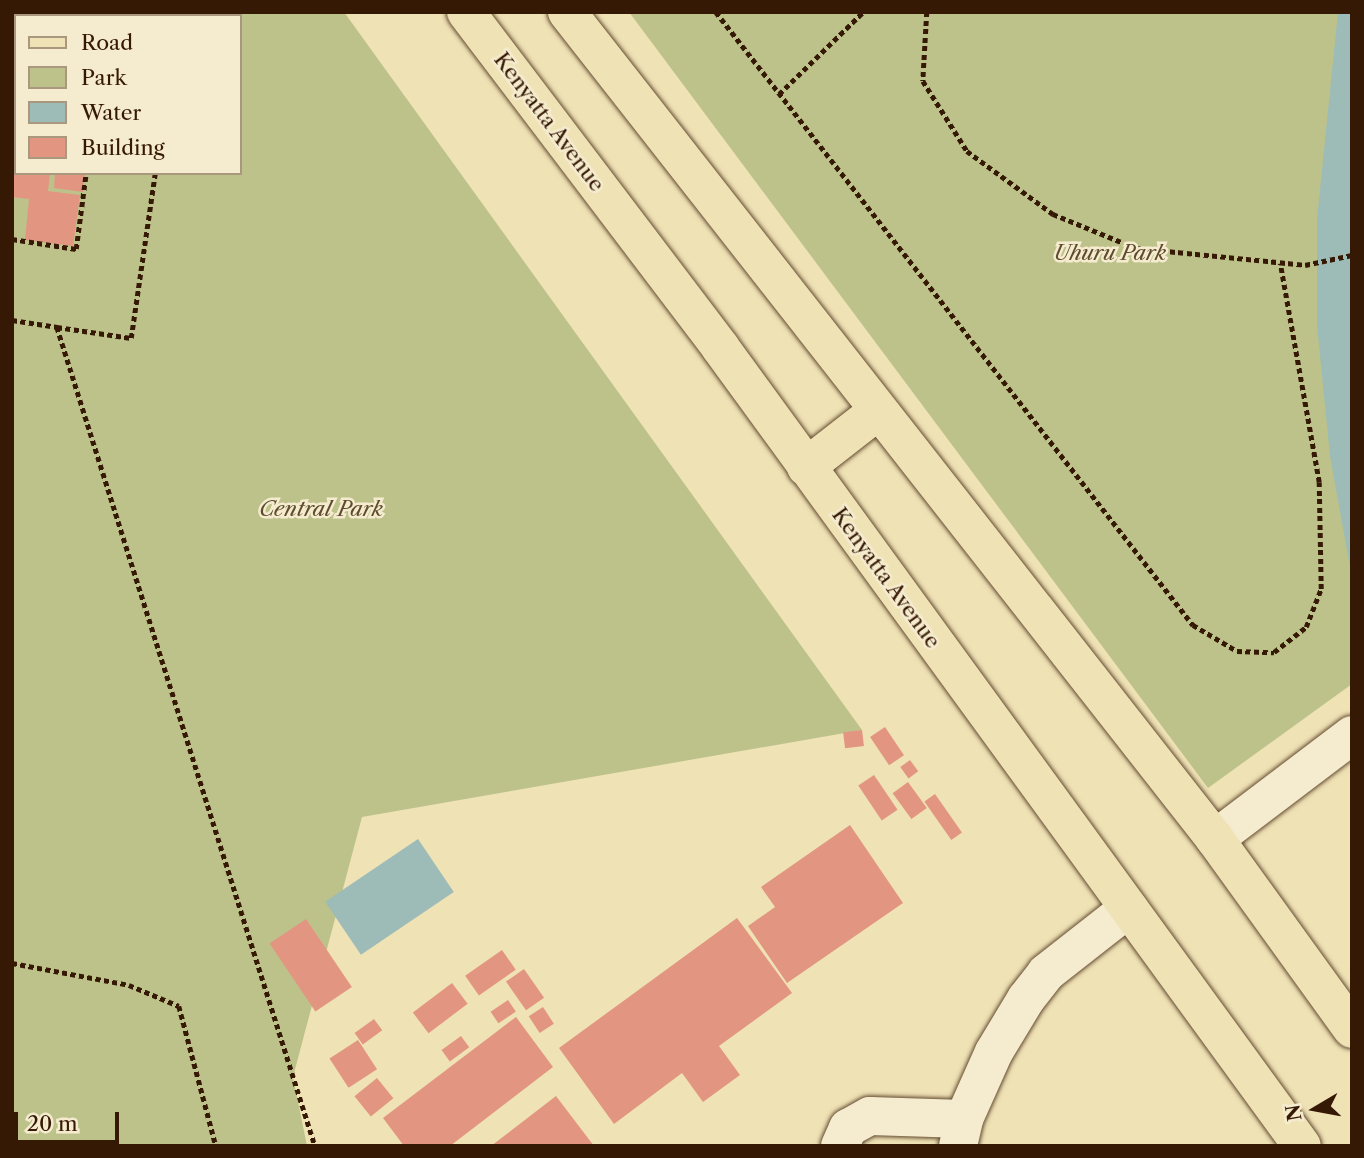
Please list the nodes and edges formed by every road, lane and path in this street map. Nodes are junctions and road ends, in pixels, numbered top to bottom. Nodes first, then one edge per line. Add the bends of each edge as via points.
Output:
1 (466, 12) edge
2 (567, 12) edge
3 (716, 12) edge
4 (863, 12) edge
5 (927, 12) edge
6 (779, 94) junction
7 (86, 175) edge
8 (155, 175) edge
9 (12, 239) edge
10 (1352, 255) edge
11 (1280, 263) junction
12 (12, 320) edge
13 (57, 327) junction
14 (878, 411) junction
15 (806, 467) junction
16 (1352, 735) edge
17 (1215, 839) junction
18 (1129, 908) junction
19 (12, 963) edge
20 (1352, 1029) edge
21 (961, 1132) edge
22 (216, 1146) edge
23 (315, 1146) edge
24 (839, 1146) edge
25 (1302, 1146) edge

1 - 15 main road, Kenyatta Avenue
2 - 14 main road
3 - 6 path
4 - 6 path
5 - 11 path via 923,81 967,151 1042,206 1136,248
6 - 11 path via 1193,625 1237,650 1274,652 1306,627 1321,589 1320,482
7 - 9 path via 76,248
8 - 13 path via 131,338
10 - 11 path via 1305,265
12 - 13 path
13 - 23 path
14 - 15 main road
14 - 17 main road
15 - 18 main road, Kenyatta Avenue
16 - 17 street
17 - 20 main road
18 - 21 street via 1032,991 994,1052
18 - 25 main road, Kenyatta Avenue
19 - 22 path via 129,985 179,1006
21 - 24 street via 870,1116 848,1128

